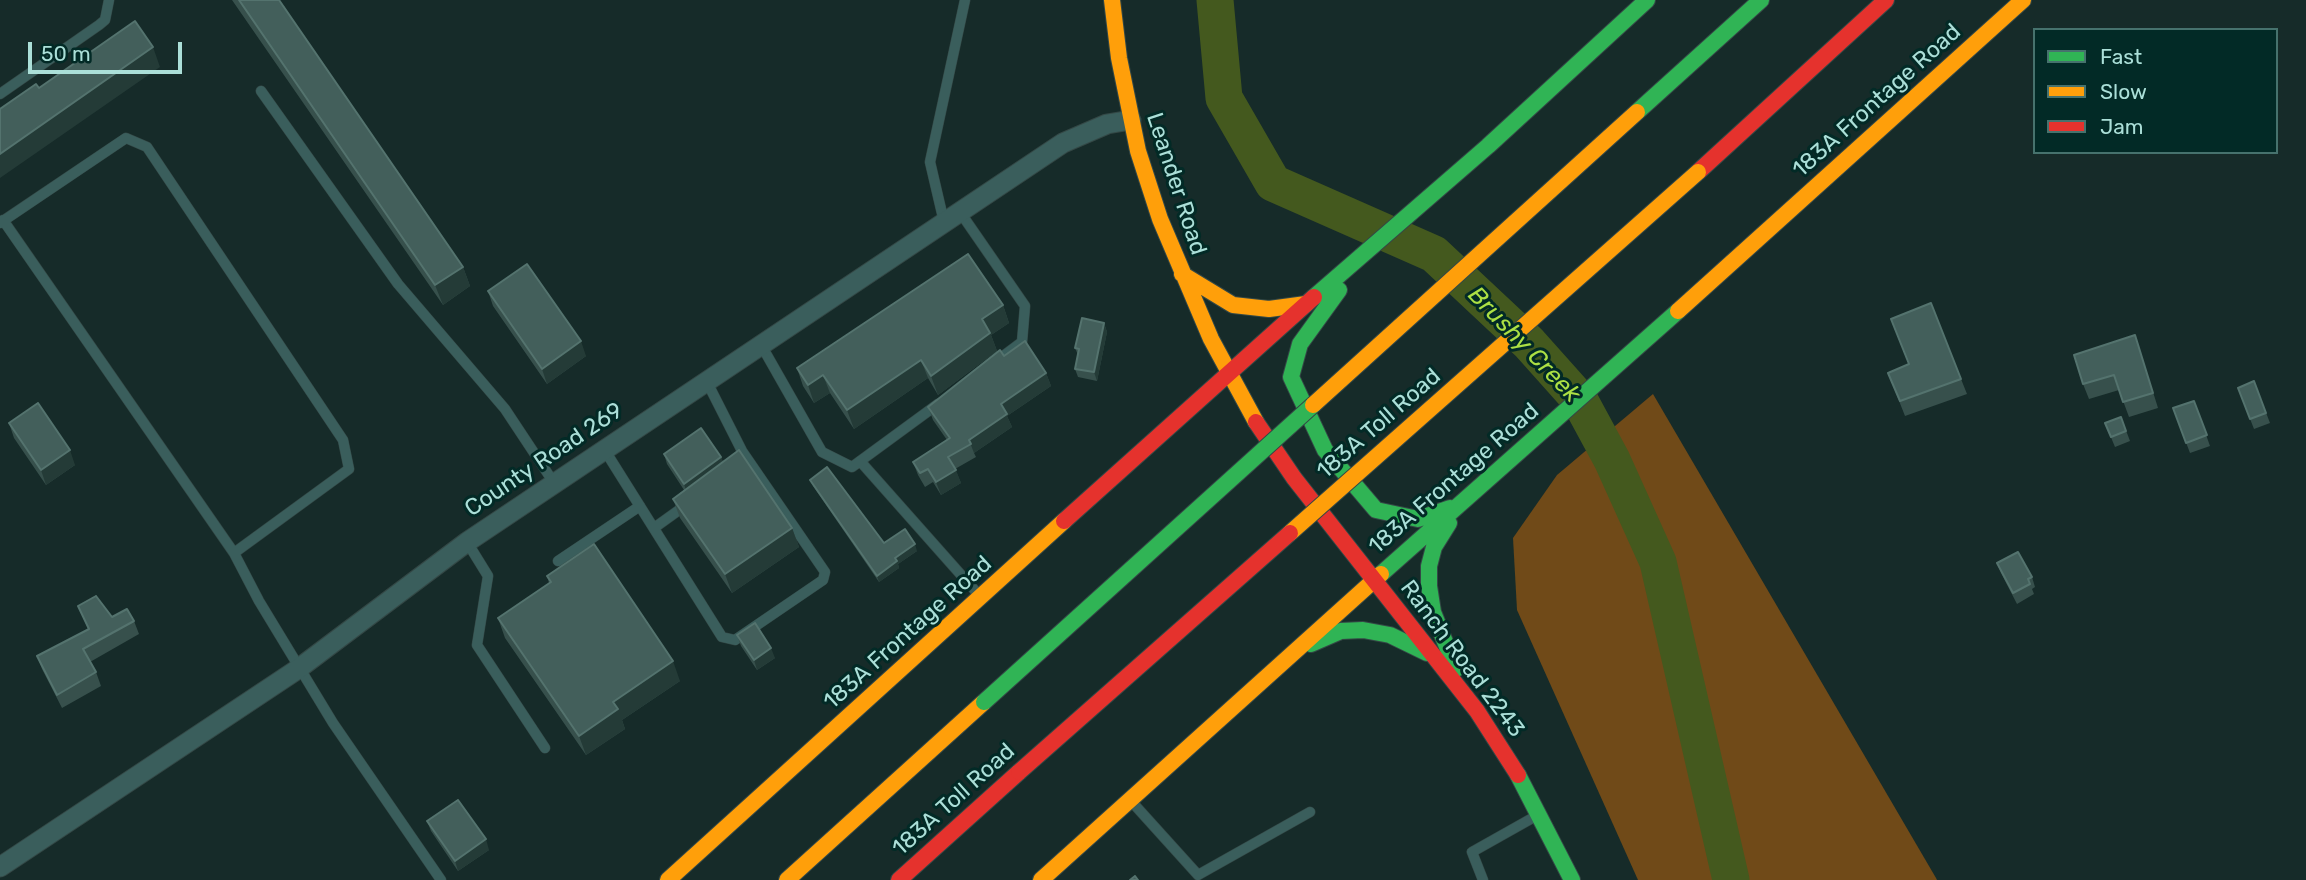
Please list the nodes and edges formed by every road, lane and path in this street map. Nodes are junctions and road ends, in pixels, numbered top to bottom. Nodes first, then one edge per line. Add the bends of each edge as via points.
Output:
1 (109, 0) edge
2 (965, 0) edge
3 (1112, 0) edge
4 (1647, 0) edge
5 (1761, 0) edge
6 (1886, 0) edge
7 (2023, 0) edge
8 (261, 91) dead end
9 (0, 93) edge
10 (1131, 120) junction
11 (952, 217) junction
12 (2, 221) edge
13 (1181, 273) junction
14 (1314, 304) junction
15 (760, 343) junction
16 (990, 366) edge
17 (1229, 371) junction
18 (706, 380) junction
19 (947, 398) edge
20 (604, 449) junction
21 (748, 459) junction
22 (860, 461) junction
23 (738, 467) edge
24 (554, 483) junction
25 (696, 498) edge
26 (1463, 504) junction
27 (640, 506) junction
28 (654, 528) junction
29 (467, 542) junction
30 (234, 553) junction
31 (558, 561) dead end
32 (1373, 580) junction
33 (981, 597) junction
34 (1436, 658) junction
35 (1279, 664) junction
36 (299, 669) junction
37 (1470, 702) junction
38 (545, 748) dead end
39 (1130, 799) junction
40 (1310, 813) dead end
41 (1540, 814) junction
42 (0, 867) edge
43 (441, 880) edge
44 (668, 880) edge
45 (788, 880) edge
46 (899, 880) edge
47 (1041, 880) edge
48 (1483, 880) edge
49 (1572, 880) edge

1 - 9 lane via 105,20
2 - 11 lane via 930,162
3 - 10 main road, Leander Road
4 - 14 main road
5 - 45 main road, bridge
6 - 46 main road, 183A Toll Road, bridge
7 - 26 main road, 183A Frontage Road
8 - 24 lane via 398,284 505,410
10 - 11 street, County Road 269 via 1107,124 1063,143
10 - 13 main road, Leander Road
11 - 15 street, County Road 269
11 - 16 lane via 1025,306 1022,342
12 - 30 lane
12 - 30 lane via 126,138 147,147 343,440 349,469
13 - 14 main road via 1233,305 1269,309
13 - 17 main road, Leander Road
14 - 17 main road, 183A Frontage Road
14 - 26 main road via 1291,377 1325,450 1376,510 1418,519
15 - 18 street, County Road 269
15 - 22 lane via 822,452 852,467
17 - 32 main road, Ranch Road 2243 via 1280,457
17 - 33 main road, 183A Frontage Road
18 - 20 street, County Road 269
18 - 21 lane
19 - 22 lane
20 - 24 street, County Road 269
20 - 27 lane
21 - 23 lane
21 - 28 lane via 825,572 823,580 735,640 722,637
22 - 33 lane
24 - 29 street, County Road 269
25 - 28 lane
26 - 32 main road, 183A Frontage Road
26 - 37 main road via 1434,547 1429,586 1433,612
27 - 28 lane
27 - 31 lane
29 - 36 street, County Road 269
29 - 38 lane via 488,576 477,646
30 - 36 lane
32 - 34 main road, Ranch Road 2243
32 - 35 main road, 183A Frontage Road
33 - 44 main road, 183A Frontage Road
34 - 35 main road via 1390,635 1363,630 1323,638
34 - 37 main road, Ranch Road 2243
35 - 39 main road, 183A Frontage Road
36 - 42 street, County Road 269
36 - 43 lane
37 - 41 main road, Ranch Road 2243
39 - 40 lane via 1198,875
39 - 47 main road, 183A Frontage Road
41 - 48 lane via 1472,852
41 - 49 main road, Ranch Road 2243

